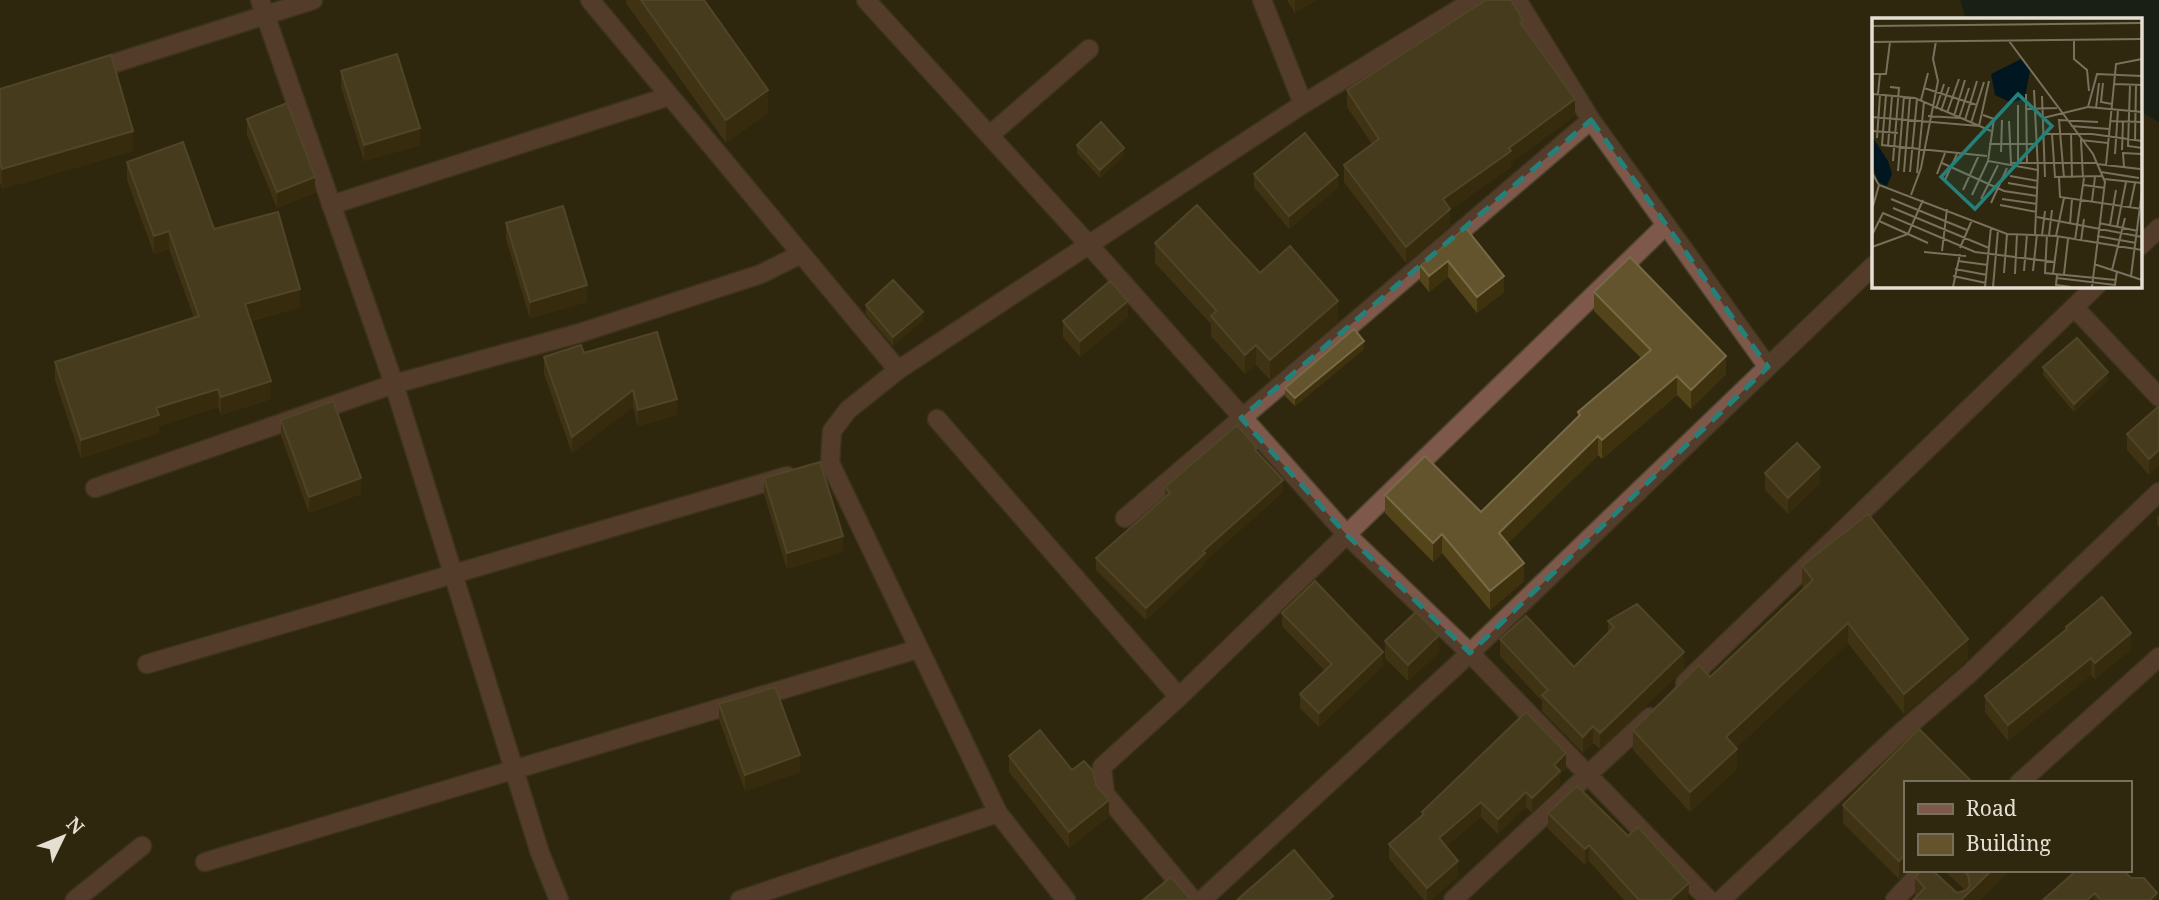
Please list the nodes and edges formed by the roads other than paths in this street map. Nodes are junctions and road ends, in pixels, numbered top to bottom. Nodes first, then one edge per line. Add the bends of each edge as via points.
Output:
1 (313, 0) edge
2 (590, 0) edge
3 (866, 0) edge
4 (1262, 0) edge
5 (1474, 0) edge
6 (1517, 0) edge
7 (263, 8) edge
8 (1089, 49) dead end
9 (80, 74) edge
10 (670, 96) junction
11 (1303, 104) junction
12 (1591, 120) junction
13 (990, 135) junction
14 (331, 205) junction
15 (1666, 225) junction
16 (2159, 228) edge
17 (2142, 244) edge
18 (1090, 246) junction
19 (801, 254) junction
20 (1872, 267) edge
21 (2095, 287) edge
22 (2074, 307) junction
23 (1768, 367) junction
24 (898, 370) junction
25 (394, 384) junction
26 (2159, 397) edge
27 (1241, 418) junction
28 (937, 419) dead end
29 (817, 467) junction
30 (95, 488) dead end
31 (2159, 492) edge
32 (1125, 518) dead end
33 (1348, 535) junction
34 (453, 574) junction
35 (918, 649) junction
36 (1470, 653) junction
37 (147, 664) dead end
38 (2156, 664) edge
39 (1179, 697) junction
40 (515, 772) junction
41 (1590, 775) junction
42 (2025, 781) edge
43 (998, 813) junction
44 (142, 846) dead end
45 (205, 862) dead end
46 (1921, 872) edge
47 (75, 900) edge
48 (559, 900) edge
49 (740, 900) edge
50 (1066, 900) edge
51 (1194, 900) edge
52 (1202, 900) edge
53 (1452, 900) edge
54 (1709, 900) edge
55 (1721, 900) edge
56 (1895, 900) edge

1 - 7 street
2 - 10 street
3 - 13 street
4 - 11 street
5 - 11 street
6 - 12 street
7 - 9 street
7 - 14 street
8 - 13 street
10 - 14 street
10 - 19 street
11 - 18 street
12 - 15 street
12 - 27 street
13 - 18 street
14 - 25 street
15 - 23 street
15 - 33 street
16 - 17 street
18 - 24 street
18 - 27 street
19 - 24 street
19 - 25 street via 761,274 580,333
20 - 23 street
21 - 22 street
22 - 26 street
22 - 41 street
23 - 36 street
24 - 29 street via 848,410 832,431
25 - 30 street
25 - 34 street
27 - 32 street
27 - 33 street
28 - 39 street
29 - 34 street
29 - 35 street
31 - 55 street via 1970,673
33 - 36 street
33 - 39 street
34 - 37 street
34 - 40 street
35 - 40 street
35 - 43 street
36 - 41 street
36 - 52 street
38 - 42 street
39 - 51 street via 1102,767 1101,779 1105,794
40 - 45 street
40 - 48 street
41 - 53 street
41 - 54 street
43 - 49 street
43 - 50 street
44 - 47 street
46 - 56 street

